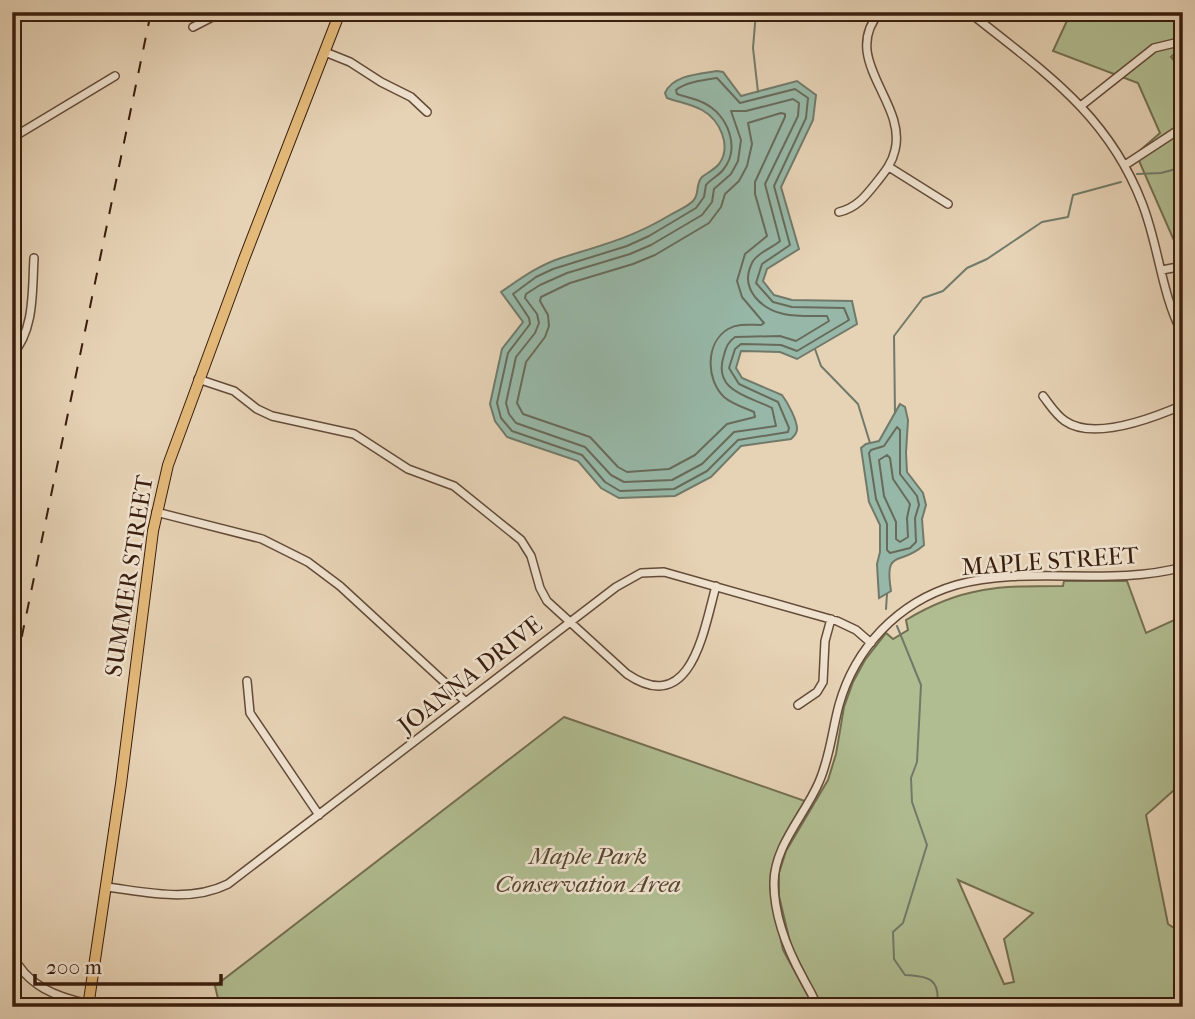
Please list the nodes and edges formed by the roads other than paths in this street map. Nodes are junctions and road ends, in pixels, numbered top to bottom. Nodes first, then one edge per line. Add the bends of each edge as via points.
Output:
1 (222, 12) edge
2 (340, 12) edge
3 (880, 12) edge
4 (969, 12) edge
5 (193, 27) dead end
6 (1183, 41) edge
7 (325, 52) junction
8 (115, 76) dead end
9 (1082, 104) junction
10 (427, 112) dead end
11 (1183, 127) edge
12 (12, 138) edge
13 (1125, 165) junction
14 (889, 167) junction
15 (948, 204) dead end
16 (839, 212) dead end
17 (34, 258) dead end
18 (1183, 266) edge
19 (1161, 270) junction
20 (1183, 335) edge
21 (12, 355) edge
22 (198, 379) junction
23 (1043, 396) dead end
24 (1183, 405) edge
25 (156, 512) junction
26 (1183, 567) edge
27 (716, 586) junction
28 (831, 619) junction
29 (570, 622) junction
30 (871, 643) junction
31 (247, 681) dead end
32 (466, 702) junction
33 (798, 705) dead end
34 (319, 815) junction
35 (107, 887) junction
36 (12, 954) edge
37 (89, 1005) edge
38 (817, 1007) edge

1 - 5 street
2 - 7 main road, SUMMER STREET
3 - 14 street via 870,27 867,48 896,135
4 - 9 street
6 - 9 street via 1154,48
7 - 10 street via 411,97
7 - 22 main road, SUMMER STREET
8 - 12 street
9 - 13 street
11 - 13 street
13 - 19 street via 1142,201
14 - 15 street
14 - 16 street via 858,204
17 - 21 street via 26,330
18 - 19 street
19 - 20 street
22 - 25 main road, SUMMER STREET via 173,446
22 - 29 street via 234,391 267,414 354,433 402,466 454,486 521,540 543,595
23 - 24 street via 1065,421 1088,430 1116,427
25 - 32 street via 262,539 308,562
25 - 35 main road, SUMMER STREET
26 - 30 street, MAPLE STREET via 1141,576 1011,578 957,585 901,613
27 - 28 street, JOANNA DRIVE
27 - 29 street, JOANNA DRIVE via 664,572 641,573
27 - 29 street via 691,666 683,676 667,683 636,680
28 - 30 street, JOANNA DRIVE
28 - 33 street via 823,682
29 - 32 street, JOANNA DRIVE
30 - 38 street, MAPLE STREET via 845,685 828,761 781,852 774,877 784,937
31 - 34 street via 250,713
32 - 34 street, JOANNA DRIVE
34 - 35 street, JOANNA DRIVE via 214,890 174,895
35 - 37 main road, SUMMER STREET
36 - 37 street via 23,973 40,987

